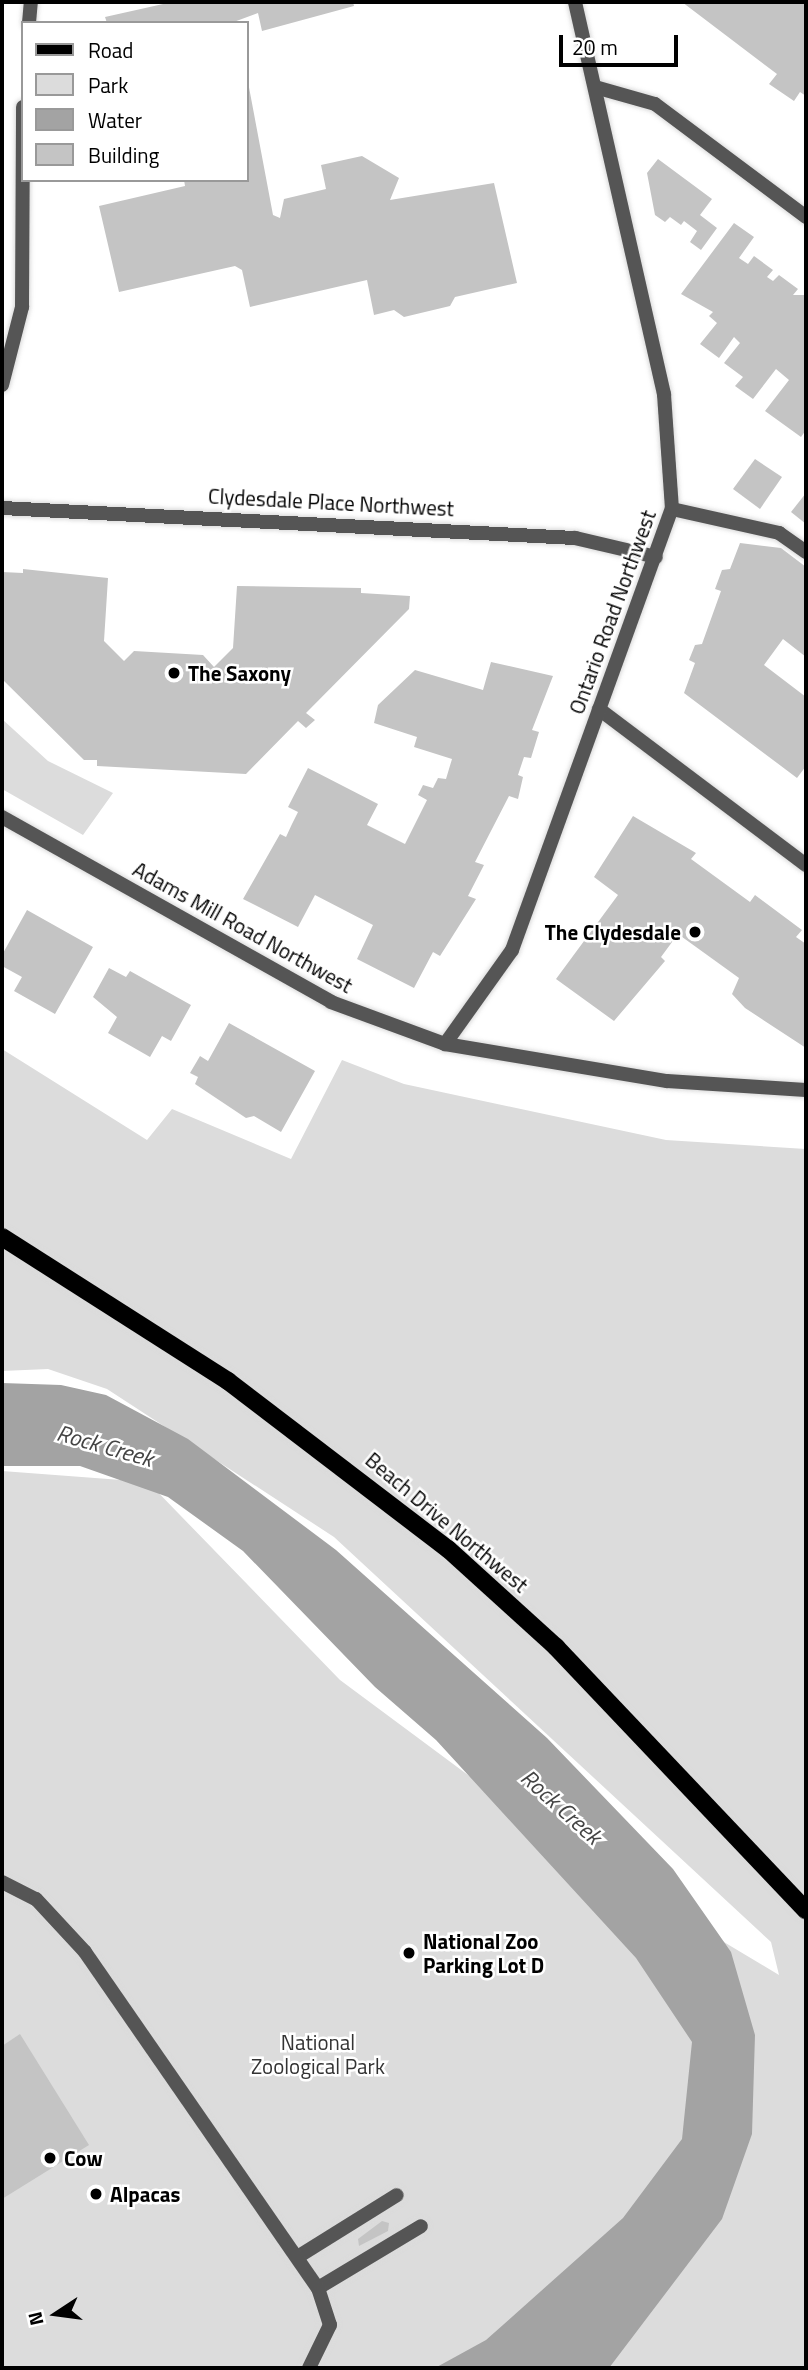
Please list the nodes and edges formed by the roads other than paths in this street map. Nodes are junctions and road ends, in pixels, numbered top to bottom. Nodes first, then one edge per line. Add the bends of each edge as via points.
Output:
1 (31, 2) edge
2 (575, 2) edge
3 (29, 21) edge
4 (595, 88) junction
5 (23, 182) edge
6 (806, 217) edge
7 (2, 385) edge
8 (2, 508) edge
9 (672, 509) junction
10 (806, 552) edge
11 (656, 556) junction
12 (599, 709) junction
13 (2, 817) edge
14 (806, 865) edge
15 (445, 1044) junction
16 (806, 1090) edge
17 (2, 1237) edge
18 (2, 1882) edge
19 (806, 1910) edge
20 (397, 2195) dead end
21 (421, 2226) dead end
22 (299, 2256) junction
23 (318, 2288) junction
24 (309, 2368) edge

1 - 3 street
2 - 4 street, Ontario Road Northwest
4 - 6 street via 655,104
4 - 9 street, Ontario Road Northwest via 664,394
5 - 7 street via 22,307
8 - 11 street, Clydesdale Place Northwest via 575,538
9 - 10 street via 779,533
9 - 11 street, Ontario Road Northwest
11 - 12 street, Ontario Road Northwest
12 - 14 street
12 - 15 street, Ontario Road Northwest via 512,950
13 - 15 street, Adams Mill Road Northwest via 331,1002
15 - 16 street, Adams Mill Road Northwest via 667,1081
17 - 19 main road, Beach Drive Northwest via 238,1388 448,1549 556,1647
18 - 22 street via 36,1899 85,1952
20 - 22 street
21 - 23 street
22 - 23 street
23 - 24 street via 330,2325

